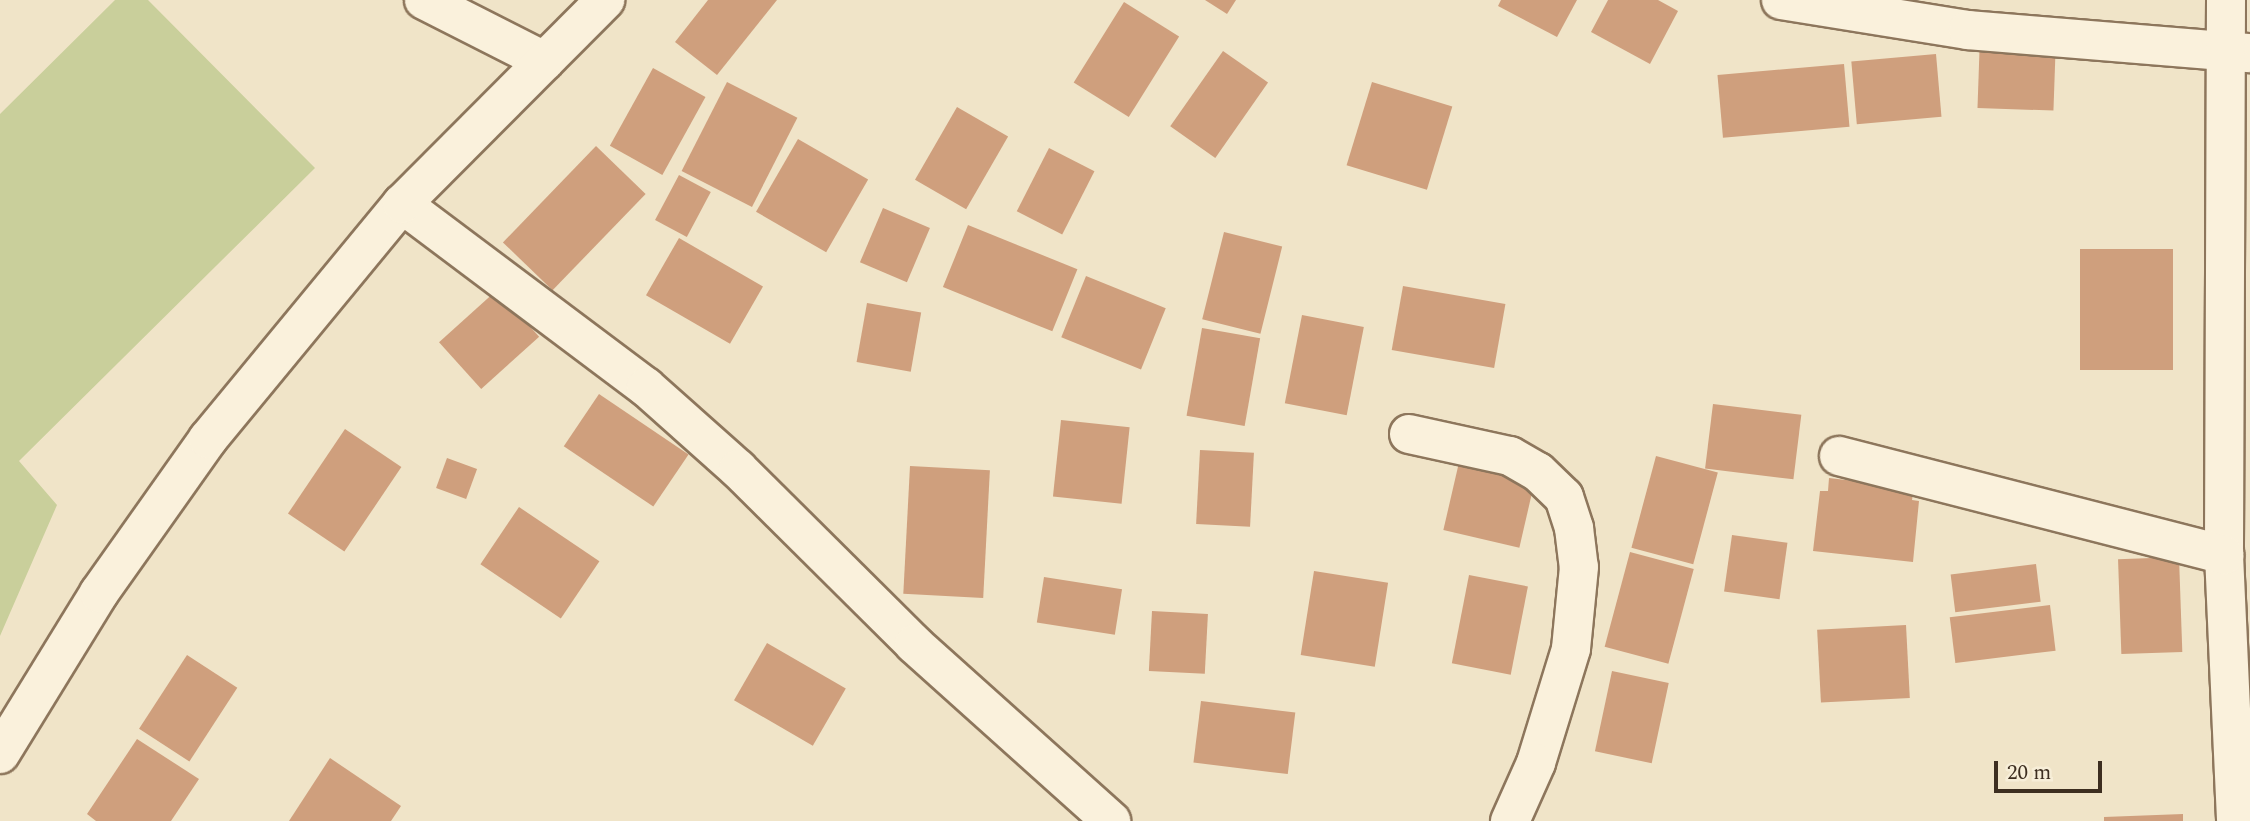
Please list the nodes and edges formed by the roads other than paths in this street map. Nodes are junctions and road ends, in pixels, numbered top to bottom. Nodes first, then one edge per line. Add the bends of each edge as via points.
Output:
1 (424, 0) edge
2 (604, 0) edge
3 (1781, 0) edge
4 (2226, 0) edge
5 (2238, 51) edge
6 (544, 61) junction
7 (402, 204) junction
8 (1409, 434) dead end
9 (1839, 456) dead end
10 (2224, 555) junction
11 (0, 754) edge
12 (1111, 821) edge
13 (1510, 821) edge
14 (2236, 821) edge

1 - 6 street
2 - 6 street
3 - 5 street via 1968,30
4 - 5 street
5 - 10 street
6 - 7 street
7 - 11 street via 208,439 99,593
7 - 12 street via 646,387 738,469 915,645
8 - 13 street via 1510,456 1538,472 1564,497 1574,528 1579,567 1571,649 1536,764
9 - 10 street
10 - 14 street

